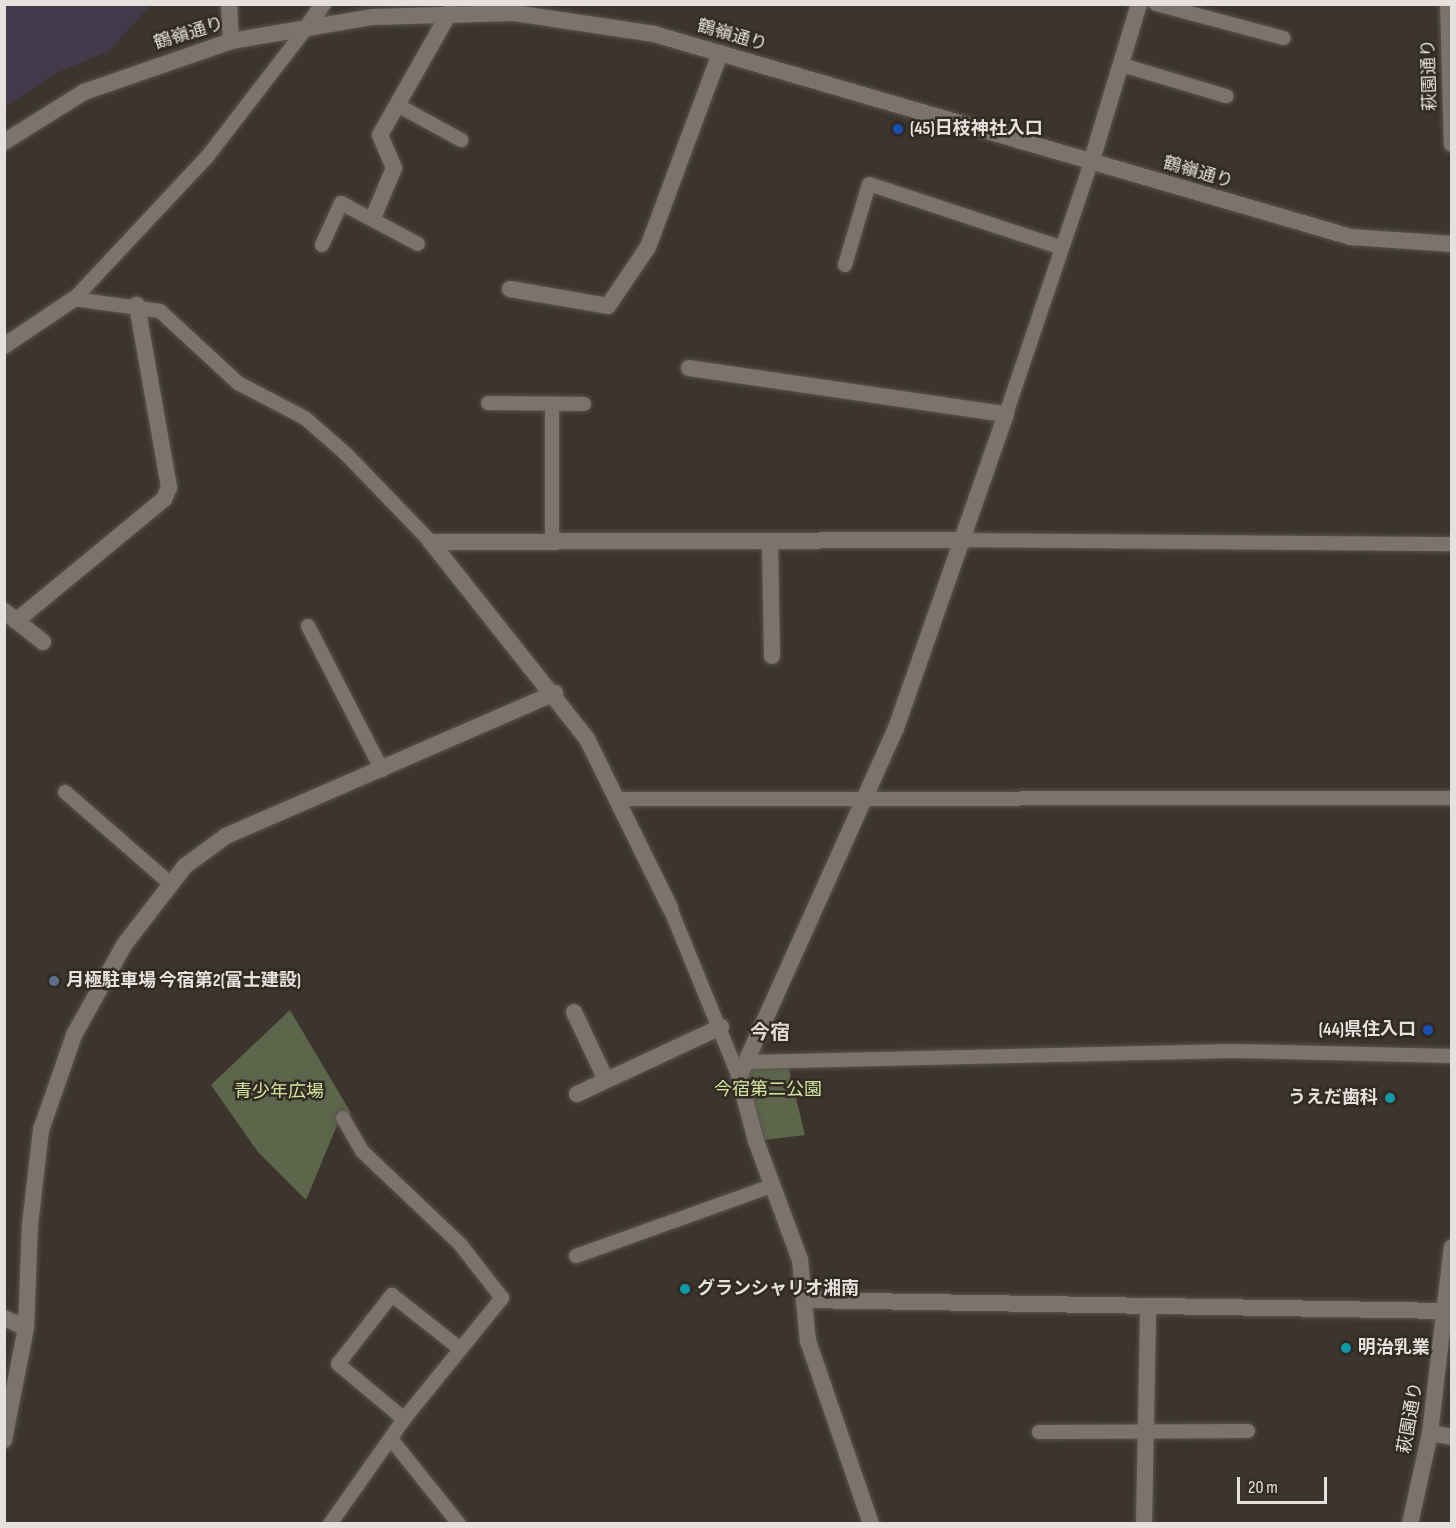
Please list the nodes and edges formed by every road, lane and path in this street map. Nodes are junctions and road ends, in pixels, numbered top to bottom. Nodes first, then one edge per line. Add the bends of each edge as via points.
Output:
1 (229, 4) edge
2 (323, 4) edge
3 (1139, 4) edge
4 (1156, 4) edge
5 (1448, 4) edge
6 (450, 12) junction
7 (308, 26) junction
8 (1284, 38) dead end
9 (231, 41) junction
10 (720, 52) junction
11 (1122, 65) junction
12 (1451, 69) edge
13 (1226, 96) dead end
14 (399, 106) junction
15 (461, 140) dead end
16 (4, 142) edge
17 (1452, 144) edge
18 (1091, 163) junction
19 (373, 218) junction
20 (418, 244) dead end
21 (1452, 244) edge
22 (322, 245) dead end
23 (1062, 248) junction
24 (844, 265) dead end
25 (510, 289) dead end
26 (74, 299) junction
27 (137, 305) junction
28 (4, 346) edge
29 (689, 368) dead end
30 (488, 403) dead end
31 (552, 404) junction
32 (584, 404) dead end
33 (1006, 414) junction
34 (962, 540) junction
35 (552, 542) junction
36 (770, 542) junction
37 (431, 543) junction
38 (1452, 544) edge
39 (10, 616) edge
40 (308, 626) dead end
41 (43, 642) dead end
42 (772, 656) dead end
43 (555, 693) junction
44 (382, 770) junction
45 (65, 792) dead end
46 (866, 797) junction
47 (1452, 798) edge
48 (618, 799) junction
49 (171, 884) junction
50 (670, 908) joint
51 (574, 1012) dead end
52 (722, 1027) junction
53 (1452, 1056) edge
54 (747, 1062) junction
55 (739, 1077) junction
56 (606, 1080) junction
57 (577, 1094) dead end
58 (343, 1118) dead end
59 (772, 1186) junction
60 (1452, 1247) edge
61 (576, 1256) dead end
62 (804, 1300) junction
63 (1148, 1306) junction
64 (1447, 1311) junction
65 (4, 1318) edge
66 (26, 1328) junction
67 (459, 1348) junction
68 (404, 1419) junction
69 (1146, 1431) junction
70 (1248, 1431) dead end
71 (1039, 1432) dead end
72 (1431, 1433) junction
73 (1452, 1437) edge
74 (391, 1439) junction
75 (4, 1440) edge
76 (330, 1524) edge
77 (459, 1524) edge
78 (871, 1524) edge
79 (1144, 1524) edge
80 (1410, 1524) edge

1 - 9 street
2 - 7 street
3 - 11 street
4 - 8 lane
5 - 12 street, 萩園通り
6 - 7 street, 鶴嶺通り
6 - 10 street, 鶴嶺通り via 582,19
6 - 14 street
7 - 9 street, 鶴嶺通り
7 - 26 lane via 207,157
9 - 16 street, 鶴嶺通り via 84,92
10 - 18 street, 鶴嶺通り
10 - 25 street via 648,247 608,306
11 - 13 lane
11 - 18 street
12 - 17 street, 萩園通り
14 - 15 lane
14 - 19 street via 380,135 394,168
18 - 21 street, 鶴嶺通り via 1351,237
18 - 23 lane
19 - 20 lane
19 - 22 lane via 340,203
23 - 24 lane via 869,184
23 - 33 lane
26 - 27 lane
26 - 28 street
27 - 37 lane via 160,311 182,327 238,383 305,418
27 - 39 street via 169,487 164,499
29 - 33 street
30 - 31 lane
31 - 32 lane
31 - 35 lane
33 - 34 street
34 - 36 street
34 - 38 lane
34 - 46 street via 896,728
35 - 36 street
35 - 37 street
36 - 42 street
37 - 43 street
39 - 41 street
40 - 44 lane
43 - 44 street
43 - 48 street
44 - 49 street via 226,836 185,866
45 - 49 lane
46 - 47 lane
46 - 48 lane
46 - 54 street
48 - 50 street
49 - 66 street via 124,945 74,1035 41,1130 30,1225
50 - 52 lane
51 - 56 street
52 - 55 lane
52 - 56 street
53 - 54 lane via 1233,1050
54 - 55 street
55 - 59 street
56 - 57 street
58 - 67 lane via 362,1150 460,1245 502,1298
59 - 61 lane
59 - 62 street via 801,1260
60 - 64 street, 萩園通り
62 - 63 street
62 - 78 street via 808,1341
63 - 64 street
63 - 69 street
64 - 72 street, 萩園通り
65 - 66 street
66 - 75 street
67 - 68 lane
67 - 68 lane via 392,1295 338,1364
68 - 74 lane
69 - 70 lane
69 - 71 lane
69 - 79 street
72 - 73 street
72 - 80 street, 萩園通り
74 - 76 lane
74 - 77 lane

